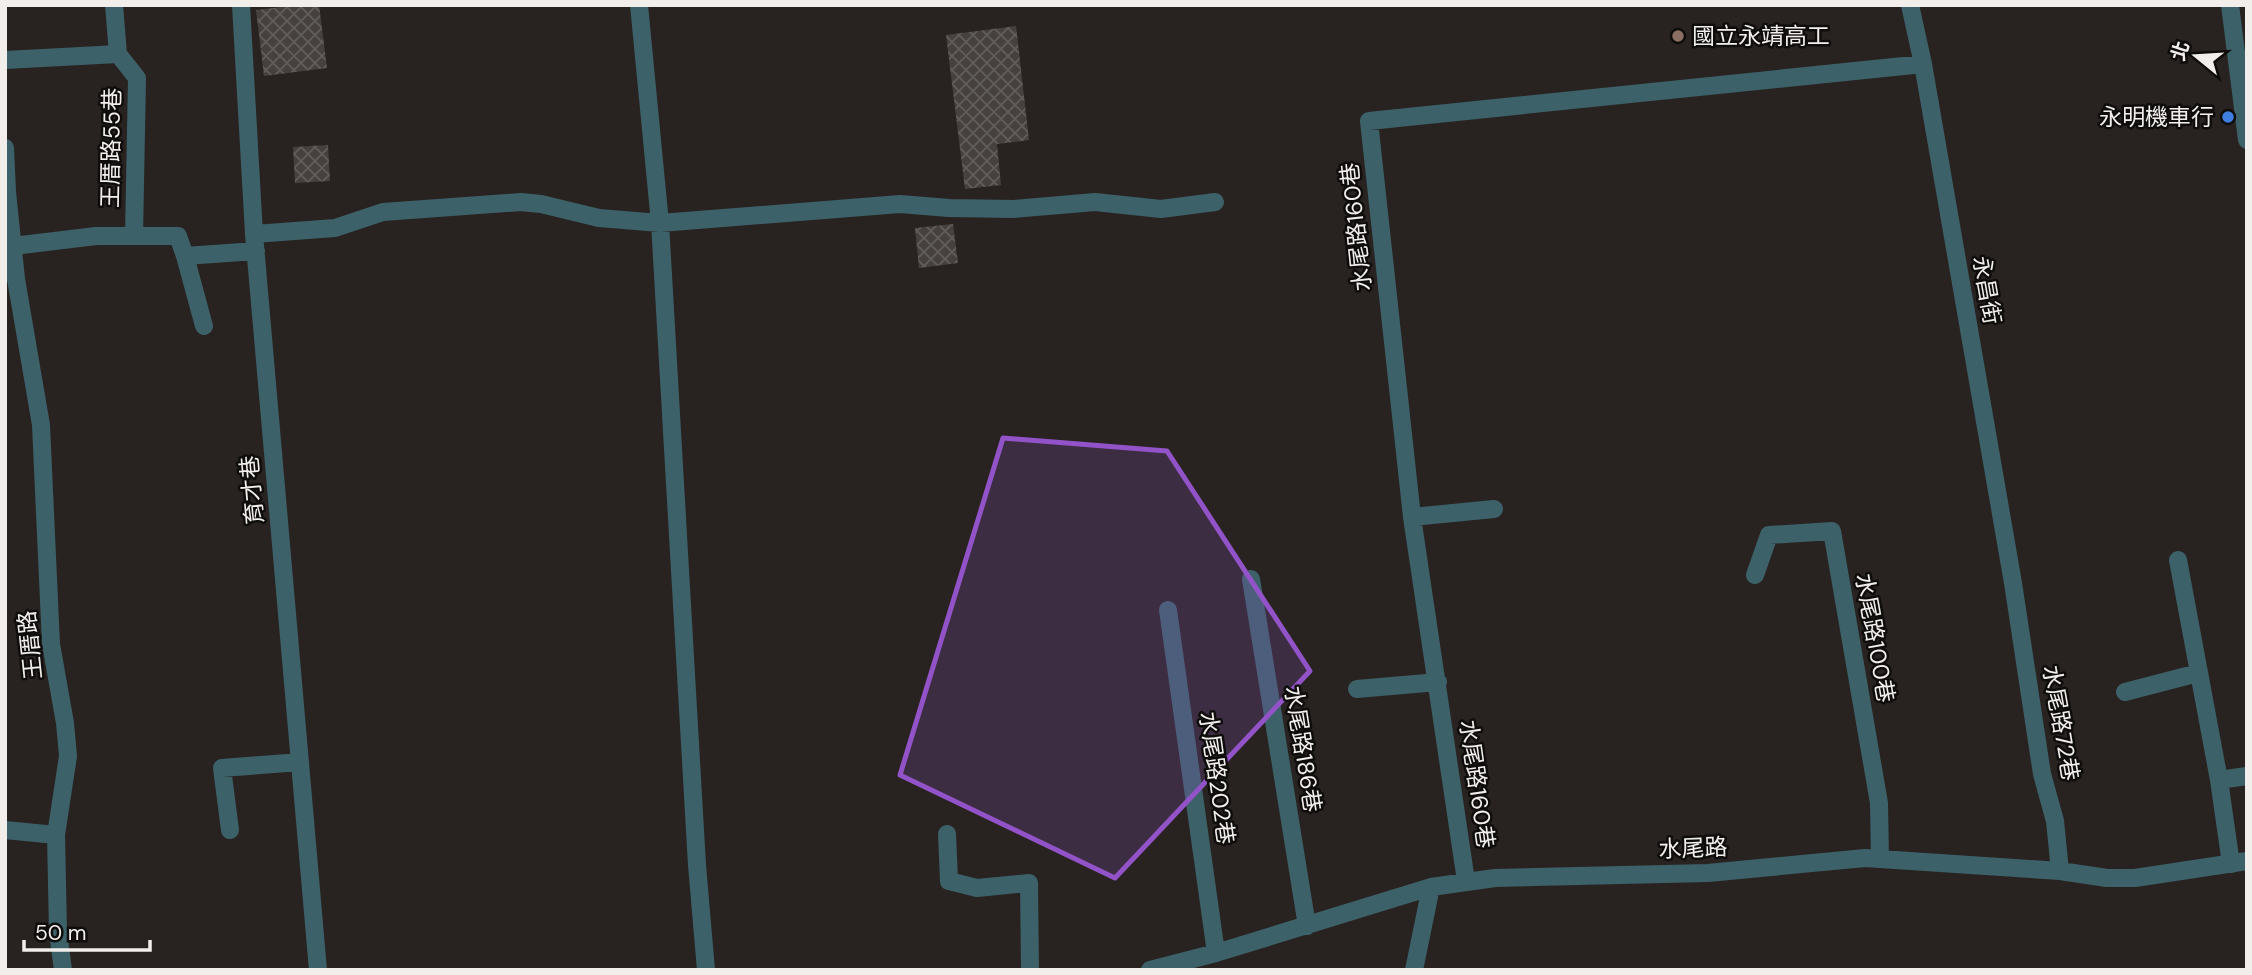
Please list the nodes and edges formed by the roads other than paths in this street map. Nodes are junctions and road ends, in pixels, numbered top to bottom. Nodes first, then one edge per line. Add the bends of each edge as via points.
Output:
1 (114, 5) edge
2 (241, 5) edge
3 (639, 5) edge
4 (1910, 5) edge
5 (2230, 5) edge
6 (118, 54) junction
7 (5, 60) edge
8 (1923, 64) junction
9 (2247, 139) edge
10 (5, 148) edge
11 (1215, 202) dead end
12 (660, 223) junction
13 (134, 236) junction
14 (255, 242) junction
15 (12, 246) junction
16 (184, 257) junction
17 (204, 326) dead end
18 (1494, 509) dead end
19 (1412, 517) junction
20 (2178, 560) dead end
21 (1755, 575) dead end
22 (1251, 579) dead end
23 (2013, 583) joint
24 (1168, 610) dead end
25 (2199, 673) junction
26 (1438, 682) junction
27 (1357, 689) dead end
28 (2125, 692) dead end
29 (300, 762) junction
30 (2247, 776) edge
31 (2220, 780) junction
32 (5, 830) edge
33 (230, 830) dead end
34 (947, 834) dead end
35 (57, 835) junction
36 (1880, 859) junction
37 (2239, 862) edge
38 (2060, 871) junction
39 (1466, 881) junction
40 (1431, 887) junction
41 (1307, 926) junction
42 (1216, 953) junction
43 (63, 970) edge
44 (318, 970) edge
45 (706, 970) edge
46 (1030, 970) edge
47 (1150, 970) edge
48 (1414, 970) edge

1 - 6 street
2 - 14 street, 育才巷
3 - 12 street
4 - 8 street, 永昌街
5 - 9 street
6 - 7 street, 王厝路55巷
6 - 13 street, 王厝路55巷 via 137,78
8 - 19 street, 水尾路160巷 via 1369,121
8 - 23 street, 永昌街
10 - 15 street, 王厝路
11 - 12 street via 1161,209 1095,202 1014,209 900,204
12 - 14 street via 599,218 521,202 383,212 335,228
12 - 45 street
13 - 15 street
13 - 16 street via 178,236
14 - 16 street
14 - 29 street, 育才巷
15 - 35 street, 王厝路 via 41,425 51,645 68,756
16 - 17 street
18 - 19 street
19 - 26 street, 水尾路160巷
20 - 25 street
21 - 36 street, 水尾路100巷 via 1769,535 1832,531 1879,803
22 - 41 street, 水尾路186巷
23 - 38 street, 水尾路72巷
24 - 42 street, 水尾路202巷
25 - 28 street
25 - 31 street
26 - 27 street
26 - 39 street, 水尾路160巷
29 - 33 street via 222,768
29 - 44 street, 育才巷
30 - 31 street
31 - 37 street
32 - 35 street
34 - 46 street via 949,881 977,888 1029,883
35 - 43 street, 王厝路
36 - 38 street, 水尾路
36 - 39 street, 水尾路 via 1708,873
37 - 38 street, 水尾路 via 2135,878
39 - 40 street, 水尾路
40 - 41 street, 水尾路
40 - 48 street
41 - 42 street, 水尾路
42 - 47 street, 水尾路

